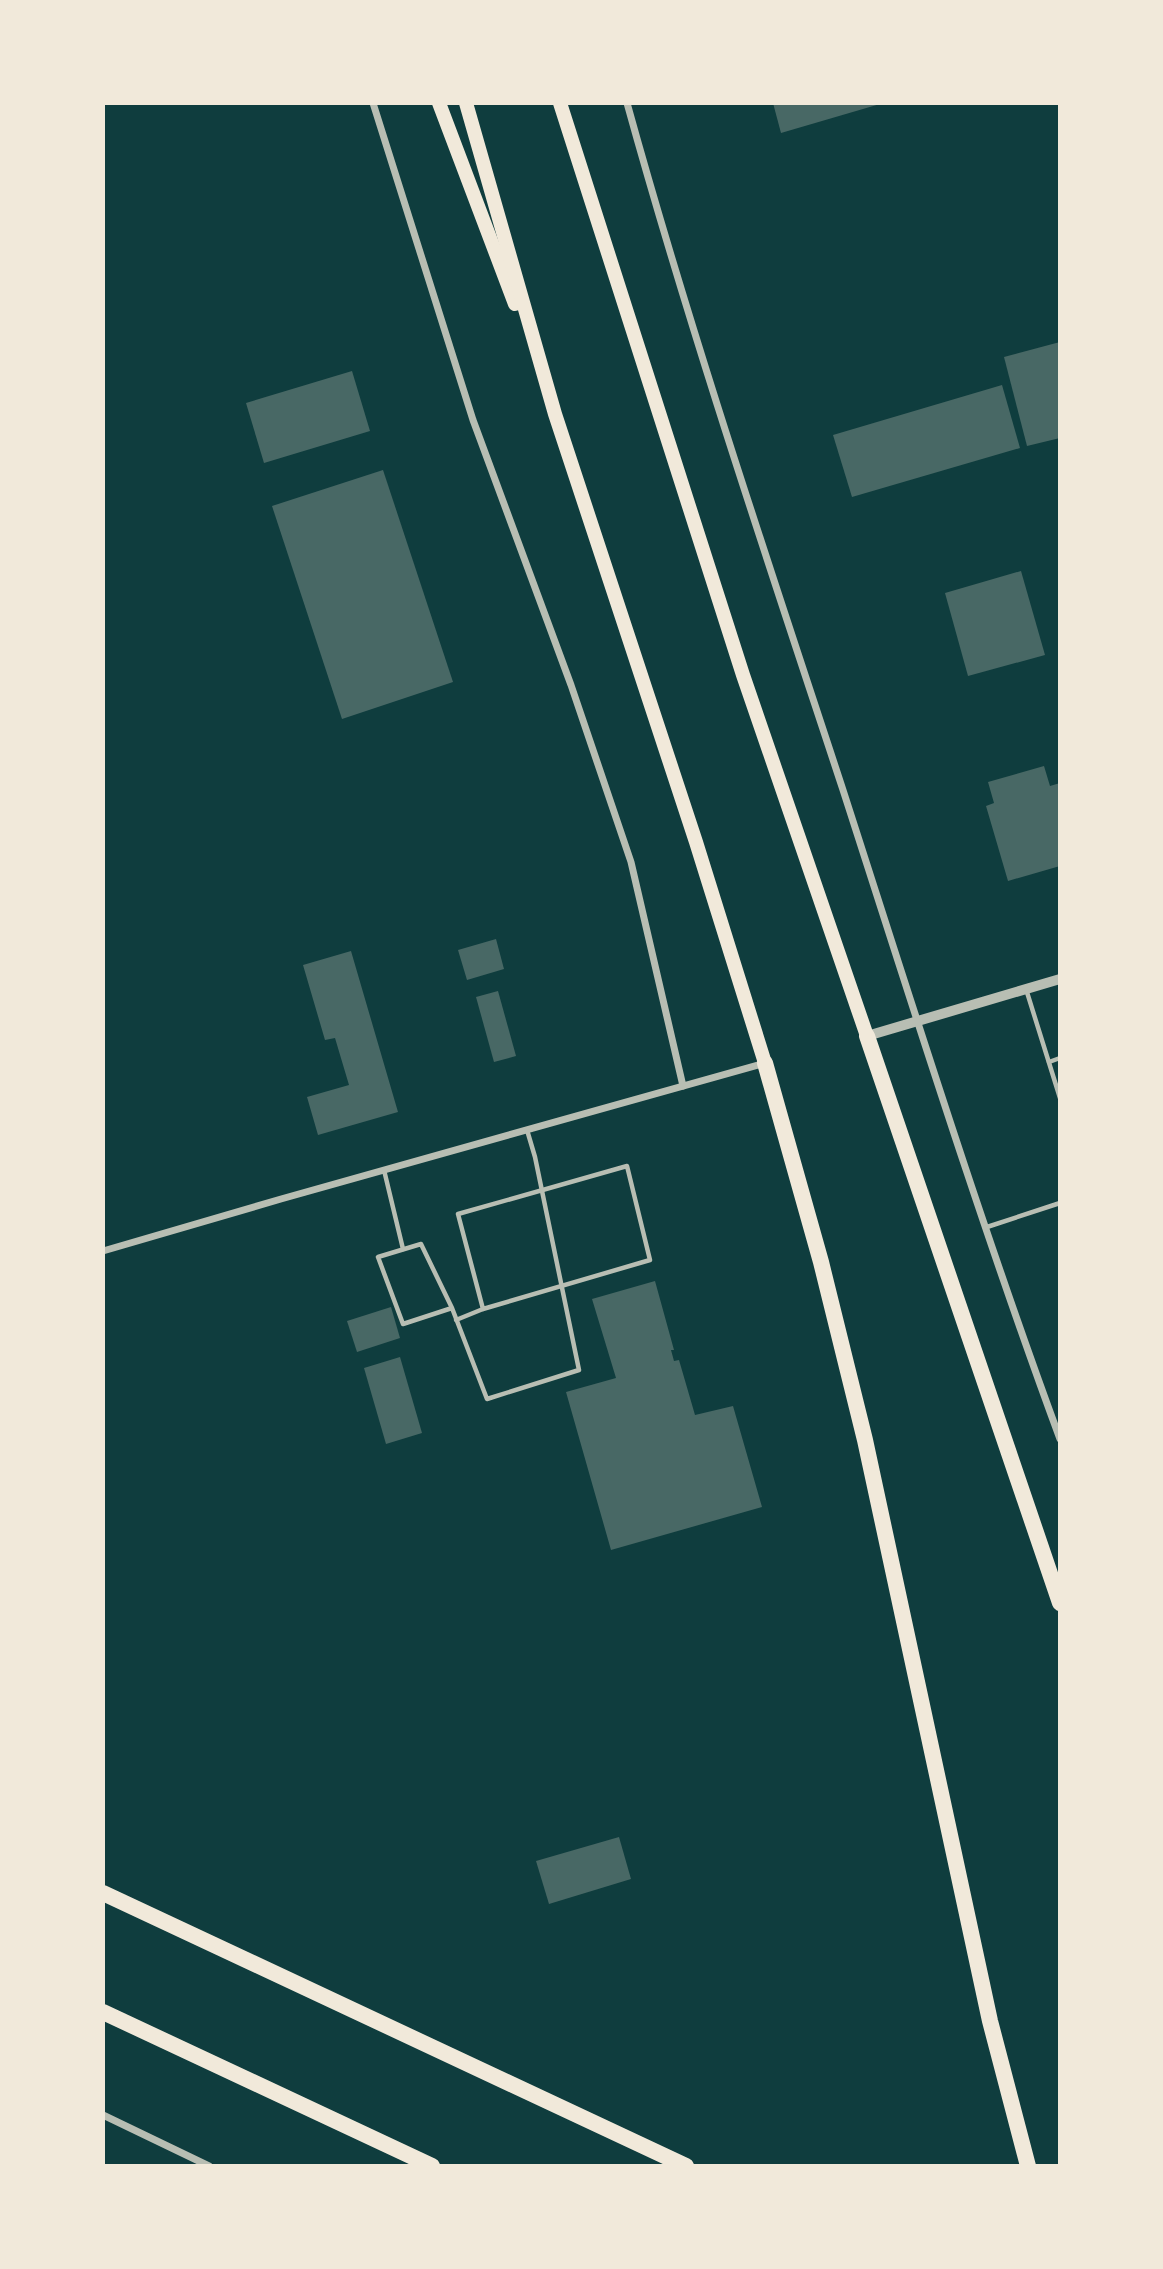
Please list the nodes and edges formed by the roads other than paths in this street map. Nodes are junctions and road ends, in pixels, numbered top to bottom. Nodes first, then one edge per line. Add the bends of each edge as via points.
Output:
1 (373, 103) edge
2 (439, 103) edge
3 (466, 103) edge
4 (560, 103) edge
5 (626, 103) edge
6 (555, 414) junction
7 (1060, 979) edge
8 (1026, 989) junction
9 (918, 1022) junction
10 (867, 1036) junction
11 (1060, 1058) edge
12 (1049, 1062) junction
13 (765, 1063) junction
14 (683, 1086) junction
15 (1060, 1098) edge
16 (527, 1129) junction
17 (384, 1170) junction
18 (542, 1190) junction
19 (1060, 1203) edge
20 (987, 1227) junction
21 (403, 1249) junction
22 (103, 1251) edge
23 (561, 1286) junction
24 (452, 1308) junction
25 (483, 1309) junction
26 (456, 1320) junction
27 (1060, 1439) edge
28 (1060, 1603) edge
29 (103, 1894) edge
30 (103, 2012) edge
31 (103, 2115) edge
32 (209, 2166) edge
33 (432, 2166) edge
34 (686, 2166) edge
35 (1028, 2166) edge

1 - 14 street via 477,432 631,862
2 - 6 highway
3 - 6 highway
4 - 10 highway via 743,675
5 - 9 street via 715,395
6 - 13 highway
7 - 8 street
8 - 9 street
8 - 12 lane
9 - 10 street
9 - 20 street
10 - 28 highway
11 - 12 lane
12 - 15 lane
13 - 14 street
13 - 35 highway via 865,1440 990,2021
14 - 16 street
16 - 17 street
16 - 18 lane
17 - 21 lane
17 - 22 street
18 - 23 lane
18 - 23 lane via 626,1166 650,1260
18 - 25 lane via 457,1214
19 - 20 lane
20 - 27 street
21 - 24 lane via 421,1244
21 - 24 lane via 378,1257 403,1324
23 - 25 lane
23 - 26 lane via 579,1370 568,1374 486,1399
24 - 26 lane
25 - 26 lane
29 - 34 highway
30 - 33 highway
31 - 32 street

